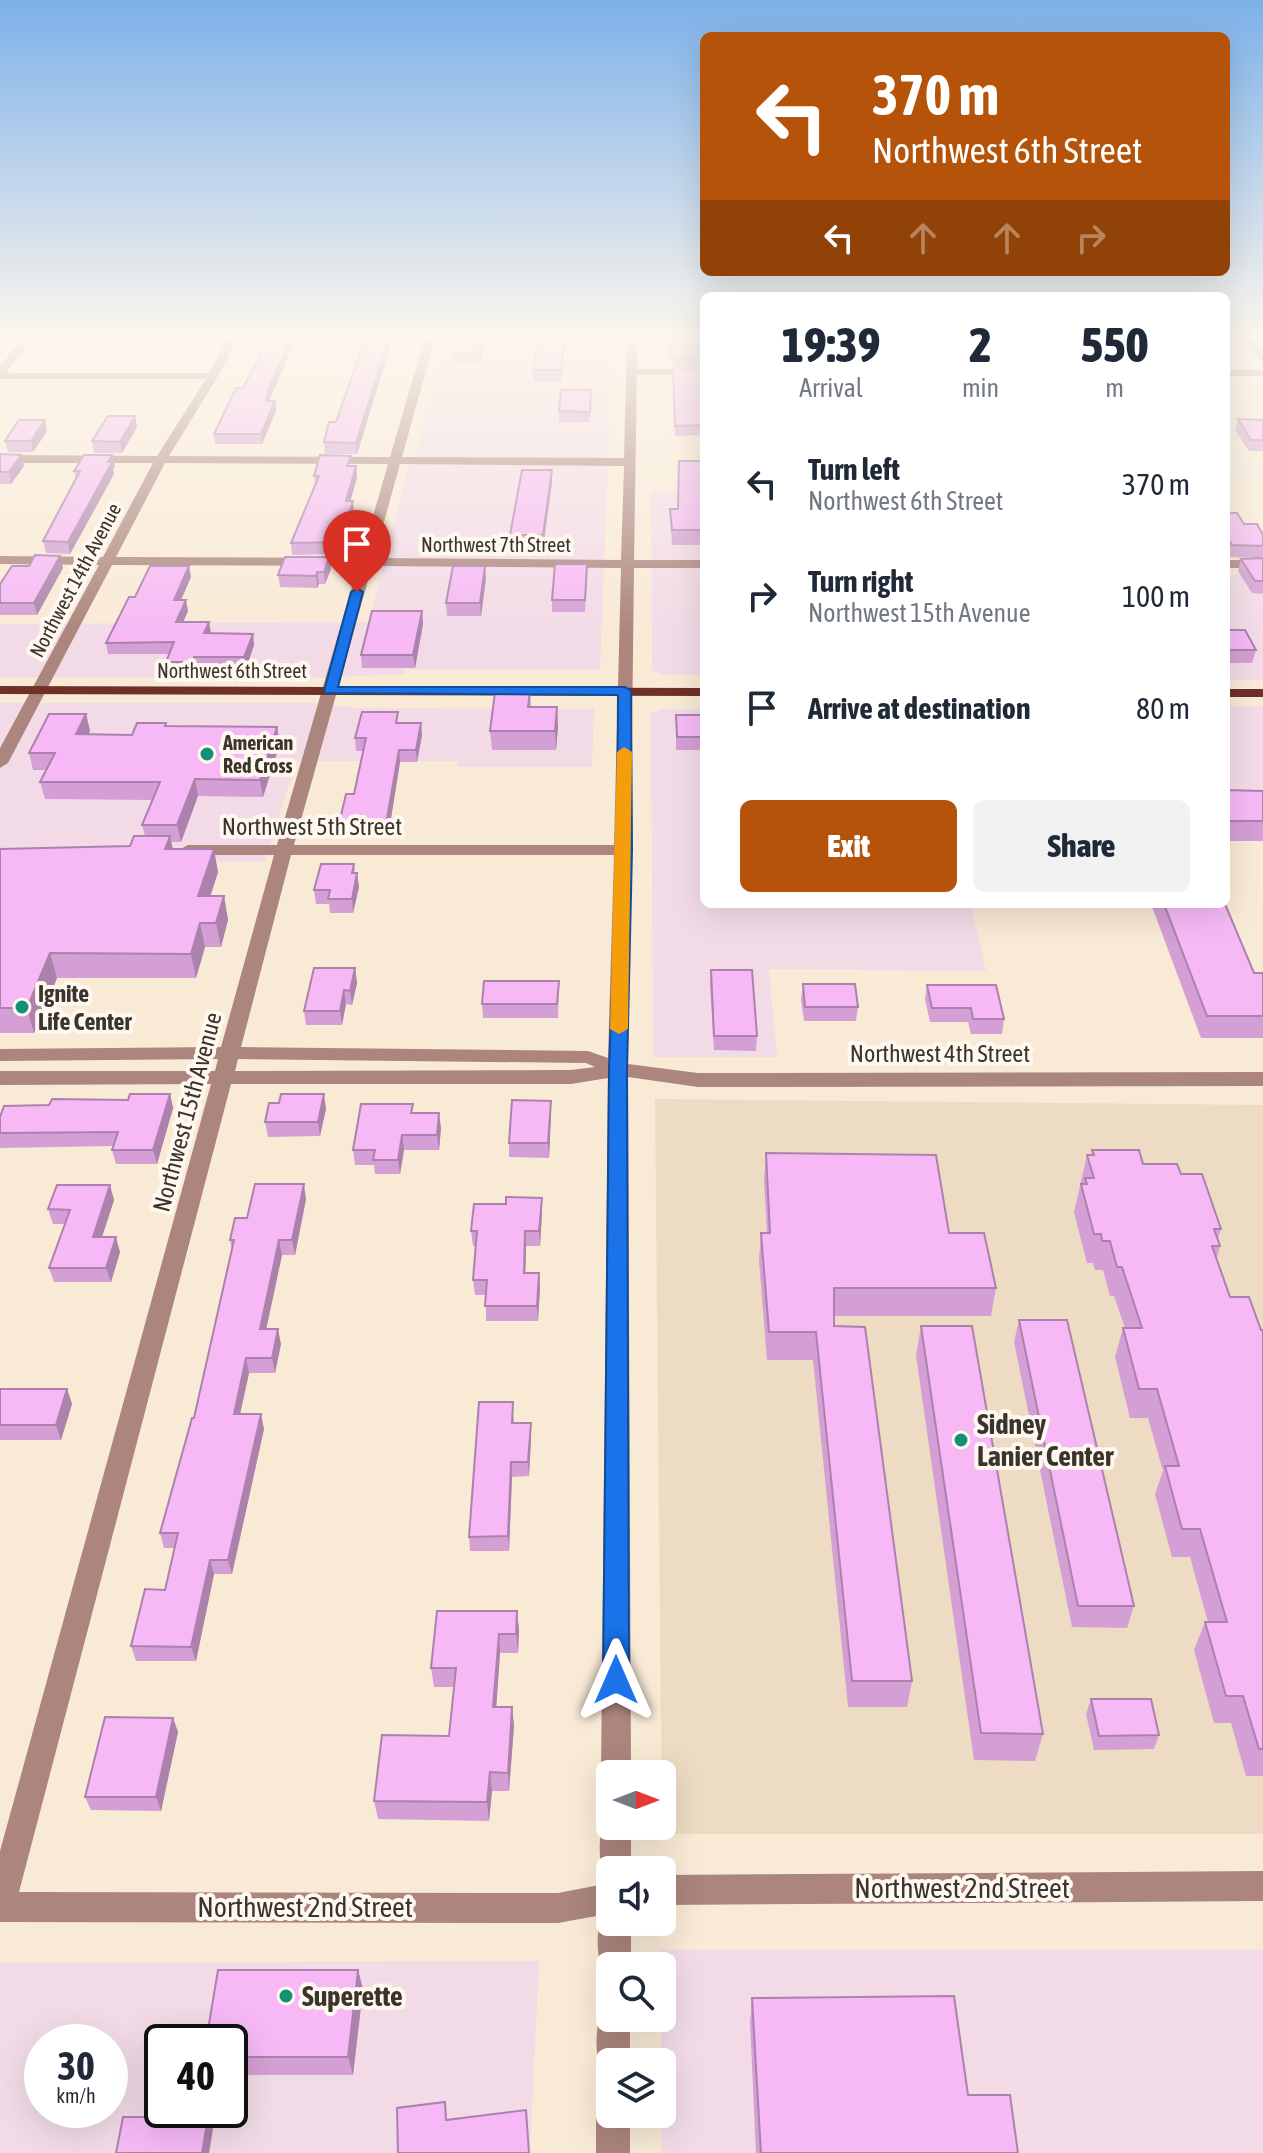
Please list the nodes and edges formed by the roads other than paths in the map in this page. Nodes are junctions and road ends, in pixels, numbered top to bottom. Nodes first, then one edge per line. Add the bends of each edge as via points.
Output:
1 (177, 434) edge
2 (404, 434) edge
3 (629, 434) edge
4 (0, 459) edge
5 (397, 459) junction
6 (160, 461) junction
7 (628, 462) junction
8 (0, 560) edge
9 (108, 561) junction
10 (365, 563) junction
11 (628, 564) junction
12 (700, 564) edge
13 (1230, 564) edge
14 (1263, 564) edge
15 (0, 690) edge
16 (39, 690) junction
17 (330, 691) junction
18 (625, 691) junction
19 (700, 692) edge
20 (1230, 693) edge
21 (1263, 693) edge
22 (0, 763) edge
23 (169, 850) edge
24 (284, 850) junction
25 (624, 850) junction
26 (229, 1053) junction
27 (0, 1055) edge
28 (618, 1070) junction
29 (0, 1078) edge
30 (1263, 1079) edge
31 (222, 1080) junction
32 (616, 1760) edge
33 (1263, 1886) edge
34 (676, 1890) edge
35 (596, 1901) edge
36 (0, 1907) edge
37 (613, 2128) edge
38 (613, 2153) edge

1 - 6 street, Northwest 14th Avenue
2 - 5 street, Northwest 15th Avenue
3 - 7 street
4 - 6 street
5 - 6 street
5 - 7 street
5 - 10 street, Northwest 15th Avenue
6 - 9 street, Northwest 14th Avenue
7 - 11 street
8 - 9 street, Northwest 7th Street
9 - 10 street, Northwest 7th Street
9 - 16 street, Northwest 14th Avenue
10 - 11 street, Northwest 7th Street
10 - 17 street, Northwest 15th Avenue
11 - 12 street, Northwest 7th Street
11 - 18 street
13 - 14 street
15 - 16 main road, Northwest 6th Street
16 - 17 main road, Northwest 6th Street
16 - 22 street, Northwest 14th Avenue
17 - 18 main road, Northwest 6th Street
17 - 24 street, Northwest 15th Avenue
18 - 19 main road, Northwest 6th Street
18 - 25 street
20 - 21 main road
23 - 24 street, Northwest 5th Street
24 - 25 street, Northwest 5th Street
24 - 26 street, Northwest 15th Avenue
25 - 28 street
26 - 27 street, Northwest 4th Street
26 - 28 street, Northwest 4th Street via 588,1057
26 - 31 street, Northwest 15th Avenue
28 - 30 street, Northwest 4th Street via 698,1080
28 - 31 street, Northwest 4th Street via 571,1077
28 - 32 street
29 - 31 street, Northwest 4th Street
31 - 36 street, Northwest 15th Avenue
33 - 34 street, Northwest 2nd Street
35 - 36 street, Northwest 2nd Street via 558,1908
37 - 38 street

